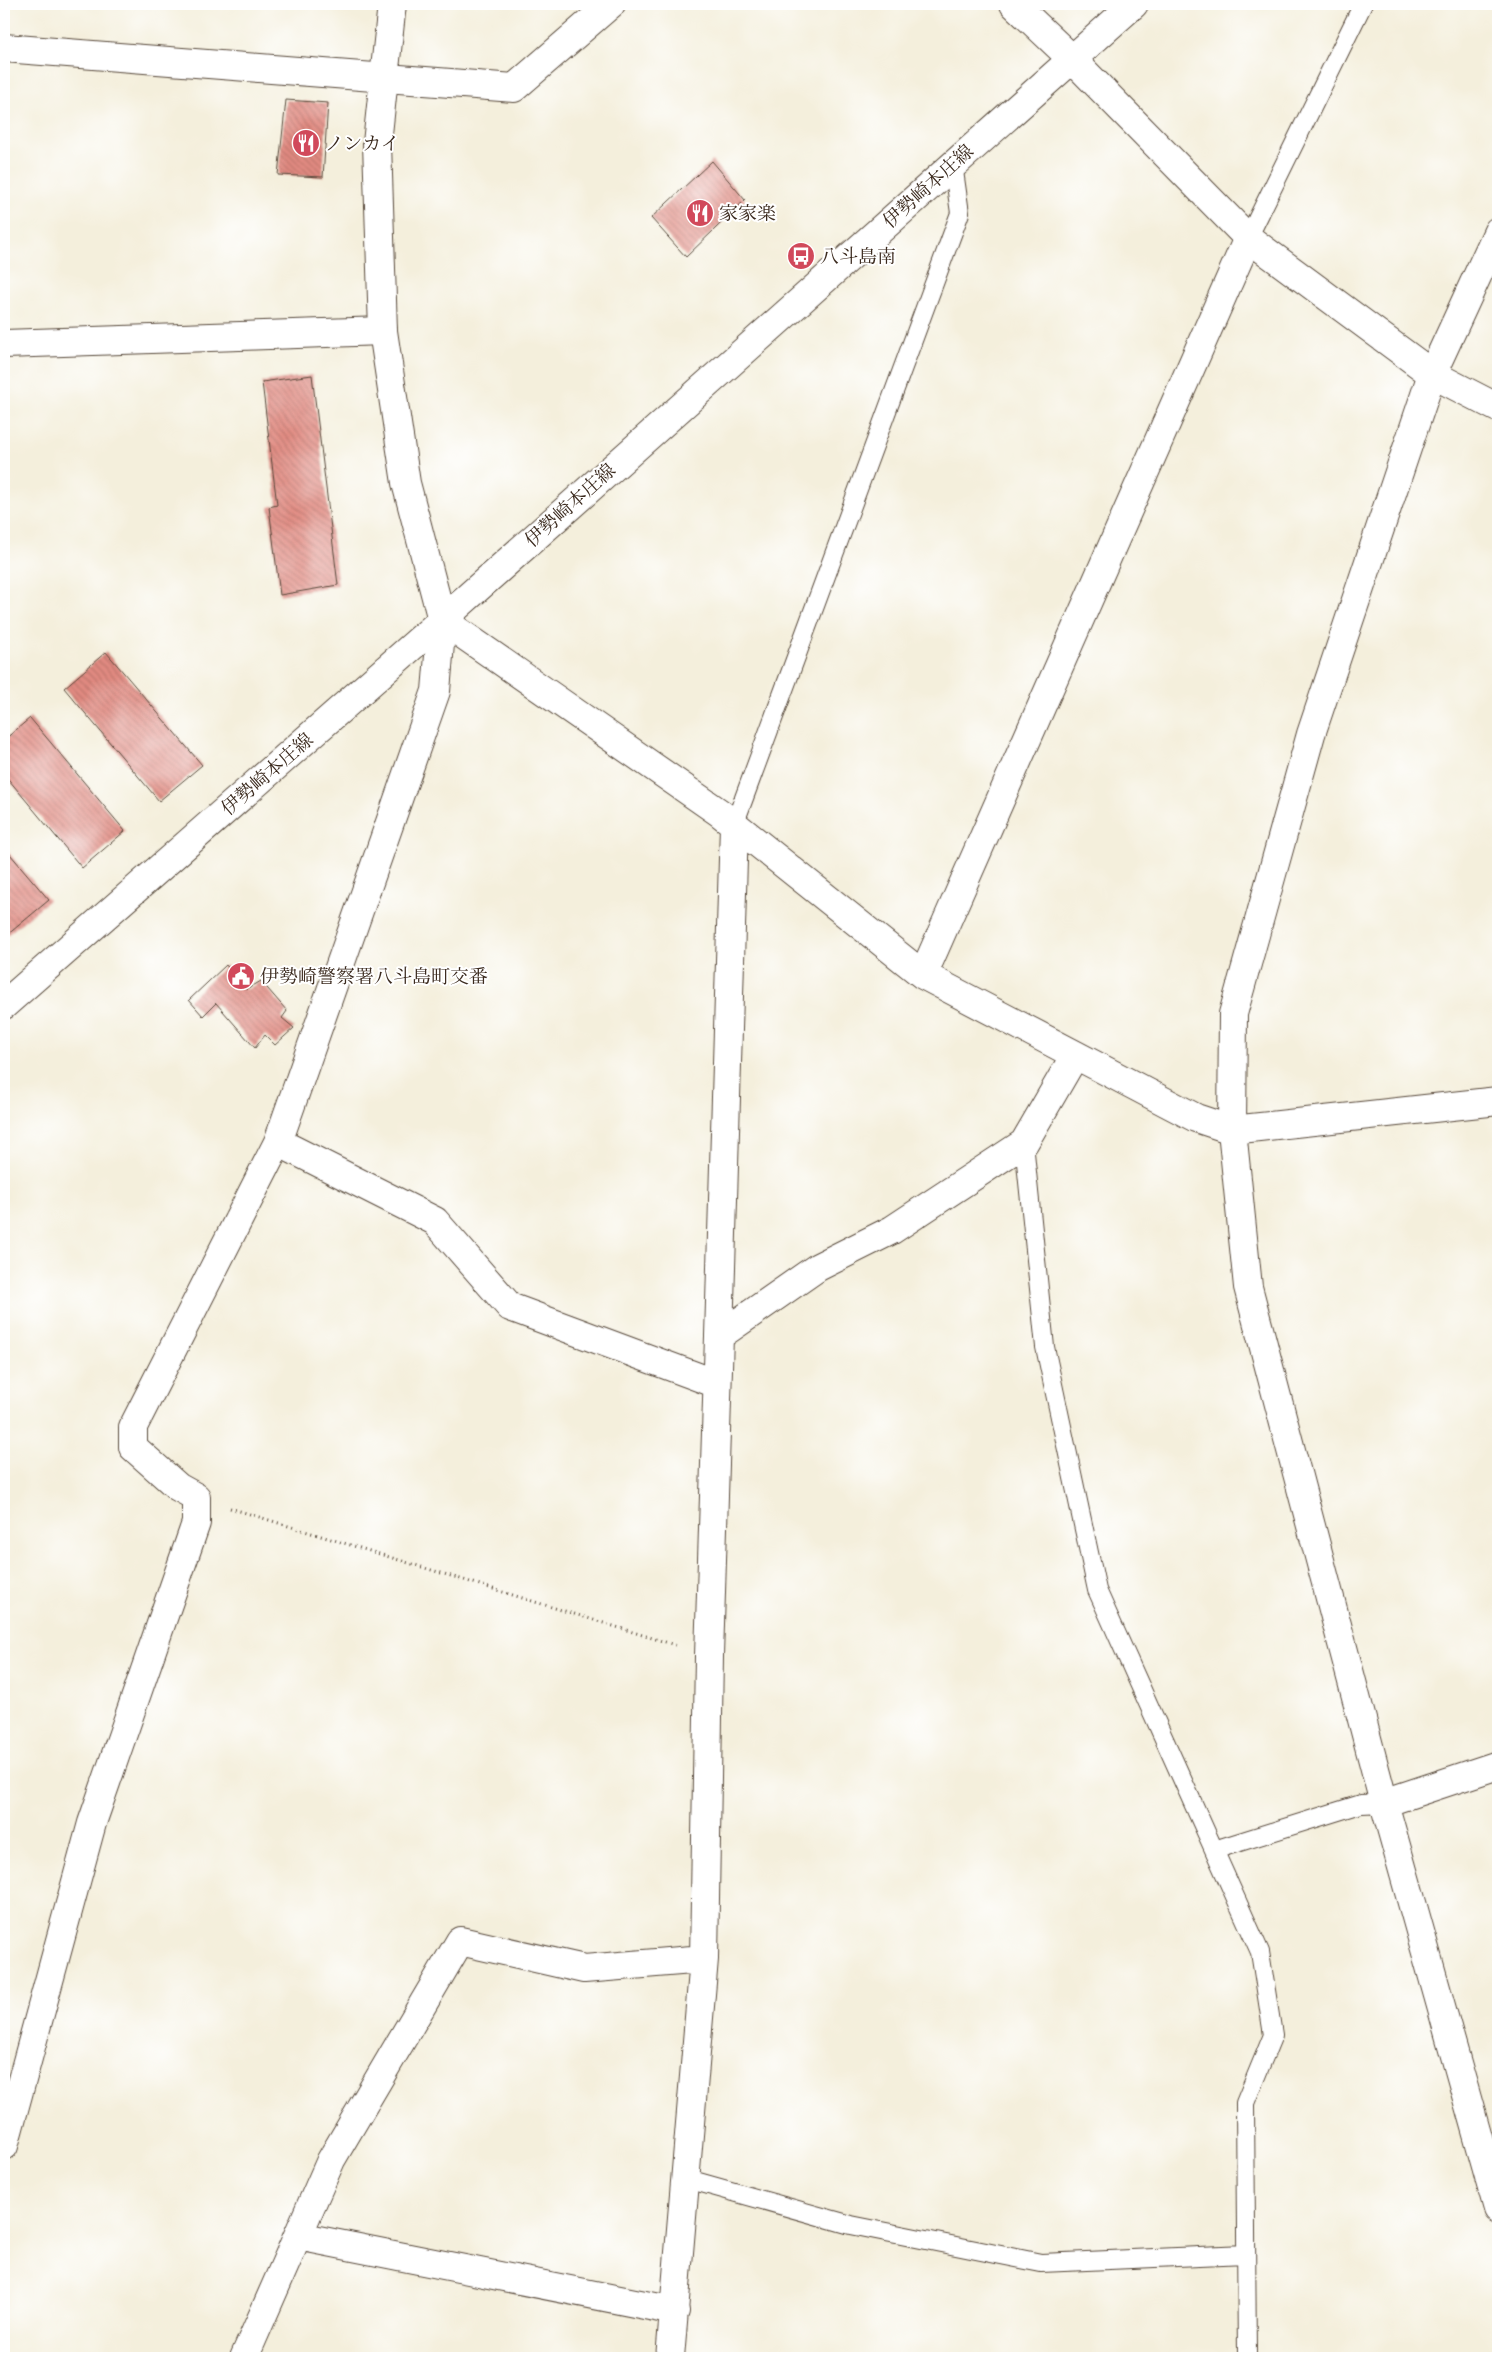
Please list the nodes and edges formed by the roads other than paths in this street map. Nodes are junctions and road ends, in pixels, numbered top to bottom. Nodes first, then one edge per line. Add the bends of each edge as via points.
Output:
1 (392, 4) edge
2 (611, 4) edge
3 (1014, 4) edge
4 (1134, 4) edge
5 (1363, 4) edge
6 (4, 48) edge
7 (1071, 58) junction
8 (385, 79) junction
9 (953, 164) junction
10 (1498, 231) edge
11 (1248, 238) junction
12 (383, 331) junction
13 (4, 344) edge
14 (1432, 374) junction
15 (1498, 408) edge
16 (442, 620) junction
17 (734, 825) junction
18 (923, 975) junction
19 (4, 1005) edge
20 (1075, 1055) junction
21 (1498, 1101) edge
22 (1232, 1130) junction
23 (278, 1142) junction
24 (1024, 1143) junction
25 (718, 1336) junction
26 (718, 1384) junction
27 (1498, 1765) edge
28 (1384, 1803) junction
29 (1214, 1850) junction
30 (704, 1959) junction
31 (4, 2146) edge
32 (684, 2178) junction
33 (1498, 2209) edge
34 (298, 2236) junction
35 (1245, 2254) junction
36 (675, 2311) junction
37 (244, 2358) edge
38 (670, 2358) edge
39 (1247, 2358) edge

1 - 8 street
2 - 8 street via 514,88
3 - 7 street
4 - 7 street, 伊勢崎本庄線
5 - 11 lane
6 - 8 street
7 - 9 street, 伊勢崎本庄線
7 - 11 street
8 - 12 street via 377,143
9 - 16 street, 伊勢崎本庄線
9 - 17 lane via 960,213
10 - 14 street
11 - 14 street
11 - 18 street
12 - 13 street
12 - 16 street via 406,484
14 - 15 street
14 - 22 street via 1312,734 1234,1014
16 - 17 street
16 - 19 street, 伊勢崎本庄線
16 - 23 street via 436,691
17 - 18 street
17 - 25 street
18 - 20 street
20 - 22 street via 1196,1118
20 - 24 street
21 - 22 street
22 - 28 street via 1248,1287
23 - 26 street via 435,1221 510,1307
23 - 31 street via 133,1427 133,1447 178,1487 196,1498 196,1523 92,1823
24 - 25 street via 892,1230 818,1267
24 - 29 lane via 1045,1347 1097,1590
25 - 26 street
26 - 30 street
27 - 28 street
28 - 29 lane via 1361,1804
28 - 33 street
29 - 35 lane via 1260,1952 1273,2036 1245,2102
30 - 32 street
30 - 34 street via 584,1969 460,1941 331,2160
32 - 35 lane via 851,2225 1041,2262
32 - 36 street
34 - 36 street
34 - 37 street
35 - 39 lane
36 - 38 street

